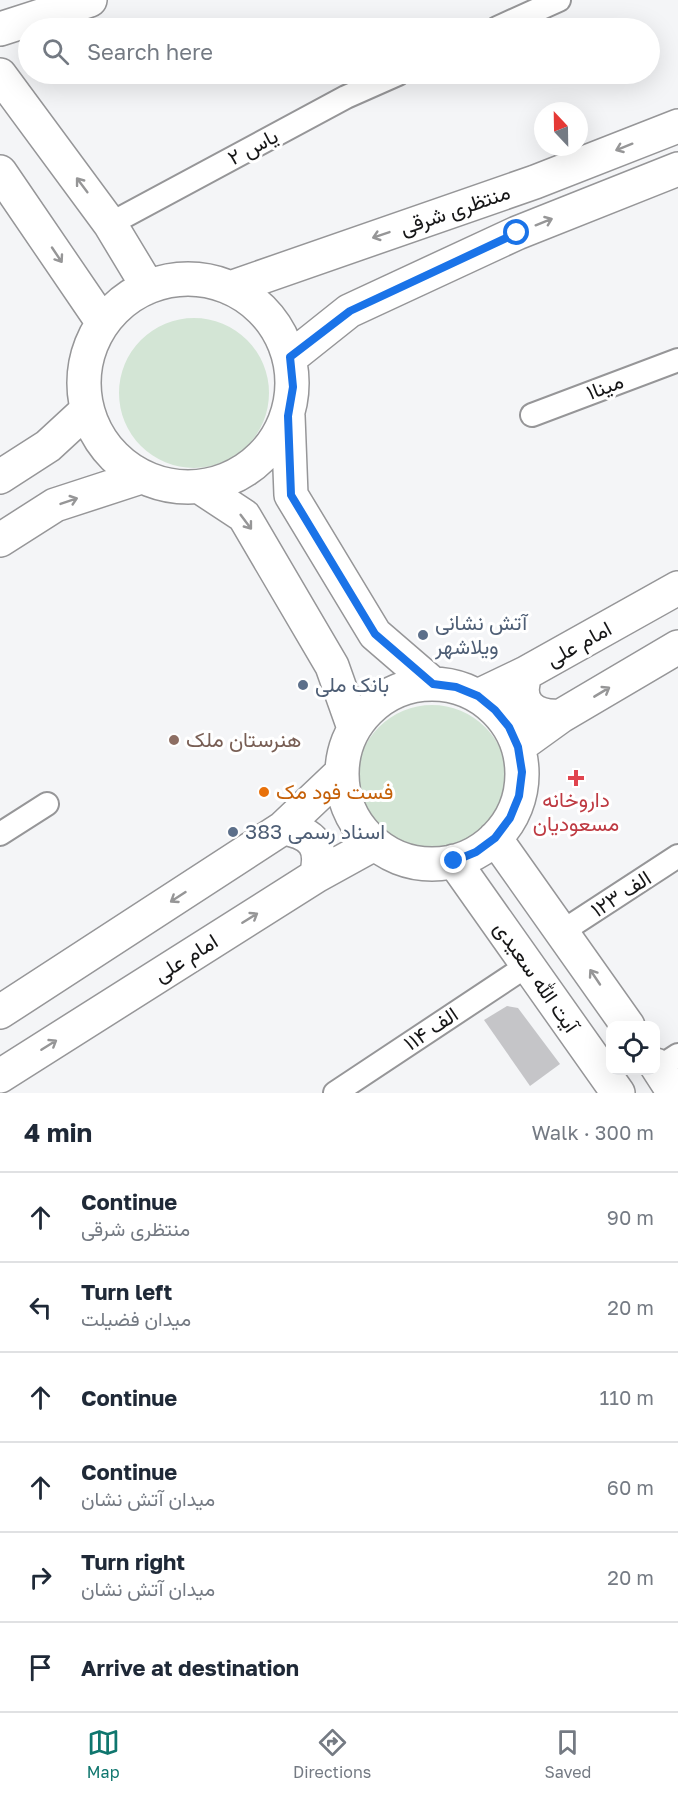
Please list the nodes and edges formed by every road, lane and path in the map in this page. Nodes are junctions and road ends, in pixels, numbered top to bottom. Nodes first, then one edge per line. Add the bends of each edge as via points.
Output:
1 (90, 0) edge
2 (559, 0) edge
3 (34, 18) edge
4 (519, 18) edge
5 (18, 23) edge
6 (0, 29) edge
7 (0, 75) edge
8 (375, 84) edge
9 (678, 126) edge
10 (678, 169) edge
11 (0, 172) edge
12 (110, 224) junction
13 (148, 287) junction
14 (230, 288) junction
15 (103, 323) junction
16 (290, 357) junction
17 (678, 360) edge
18 (87, 410) junction
19 (532, 415) dead end
20 (288, 416) junction
21 (2, 476) edge
22 (141, 477) junction
23 (200, 487) junction
24 (33, 520) junction
25 (0, 540) edge
26 (678, 588) edge
27 (678, 646) edge
28 (526, 673) junction
29 (433, 684) junction
30 (478, 696) junction
31 (561, 716) junction
32 (354, 728) junction
33 (518, 747) junction
34 (341, 773) junction
35 (47, 804) dead end
36 (283, 828) junction
37 (0, 834) edge
38 (495, 838) junction
39 (374, 844) junction
40 (678, 856) edge
41 (454, 861) junction
42 (316, 876) junction
43 (527, 881) junction
44 (487, 908) junction
45 (563, 931) junction
46 (528, 965) junction
47 (0, 1012) edge
48 (625, 1021) edge
49 (0, 1076) edge
50 (335, 1093) edge
51 (618, 1093) edge

1 - 3 main road
2 - 4 street
5 - 6 main road
12 -> 7 main road
8 - 12 street, یاس ۲
9 -> 14 main road, منتظری شرقی via 536,182
16 -> 10 main road, منتظری شرقی via 350,311 517,233
11 -> 15 main road
12 - 13 main road
13 - 14 main road via 176,280 203,280
13 - 15 main road via 123,302
14 - 16 main road via 257,305 277,328
15 - 18 main road via 89,350 84,380
16 - 20 main road via 293,387
17 - 19 street, مینا۱
18 - 21 main road via 48,446
18 - 22 main road via 116,460
20 - 23 main road via 274,442 254,464 229,480
20 - 29 main road via 291,495 375,634
21 - 24 main road via 14,480 28,497
22 - 23 main road via 170,486
24 -> 22 main road via 55,505
23 -> 32 main road via 244,516 332,666
24 - 25 main road
26 - 28 main road, امام علی
31 -> 27 main road
28 - 30 main road, امام علی
28 - 31 main road via 522,695 528,706 545,717
29 - 30 main road via 456,687
29 - 32 main road via 392,694 374,705
30 - 33 main road via 502,718
31 - 33 main road
32 - 34 main road via 344,750
33 - 38 main road via 522,772 519,796 510,818
34 - 36 main road
34 - 39 main road via 348,808
35 - 37 street
36 - 42 main road via 299,831 318,848
36 -> 47 main road
38 - 41 main road
38 - 43 main road
39 - 41 main road via 399,858 426,864
39 - 42 main road, امام علی
40 - 45 street, ۱۲۳ الف
41 - 44 main road, آیت الله سعیدی
49 -> 42 main road, امام علی
43 - 44 main road
43 - 45 main road
44 - 46 main road, آیت الله سعیدی
48 -> 45 main road
46 - 50 street, ۱۱۴ الف
46 - 51 main road, آیت الله سعیدی

